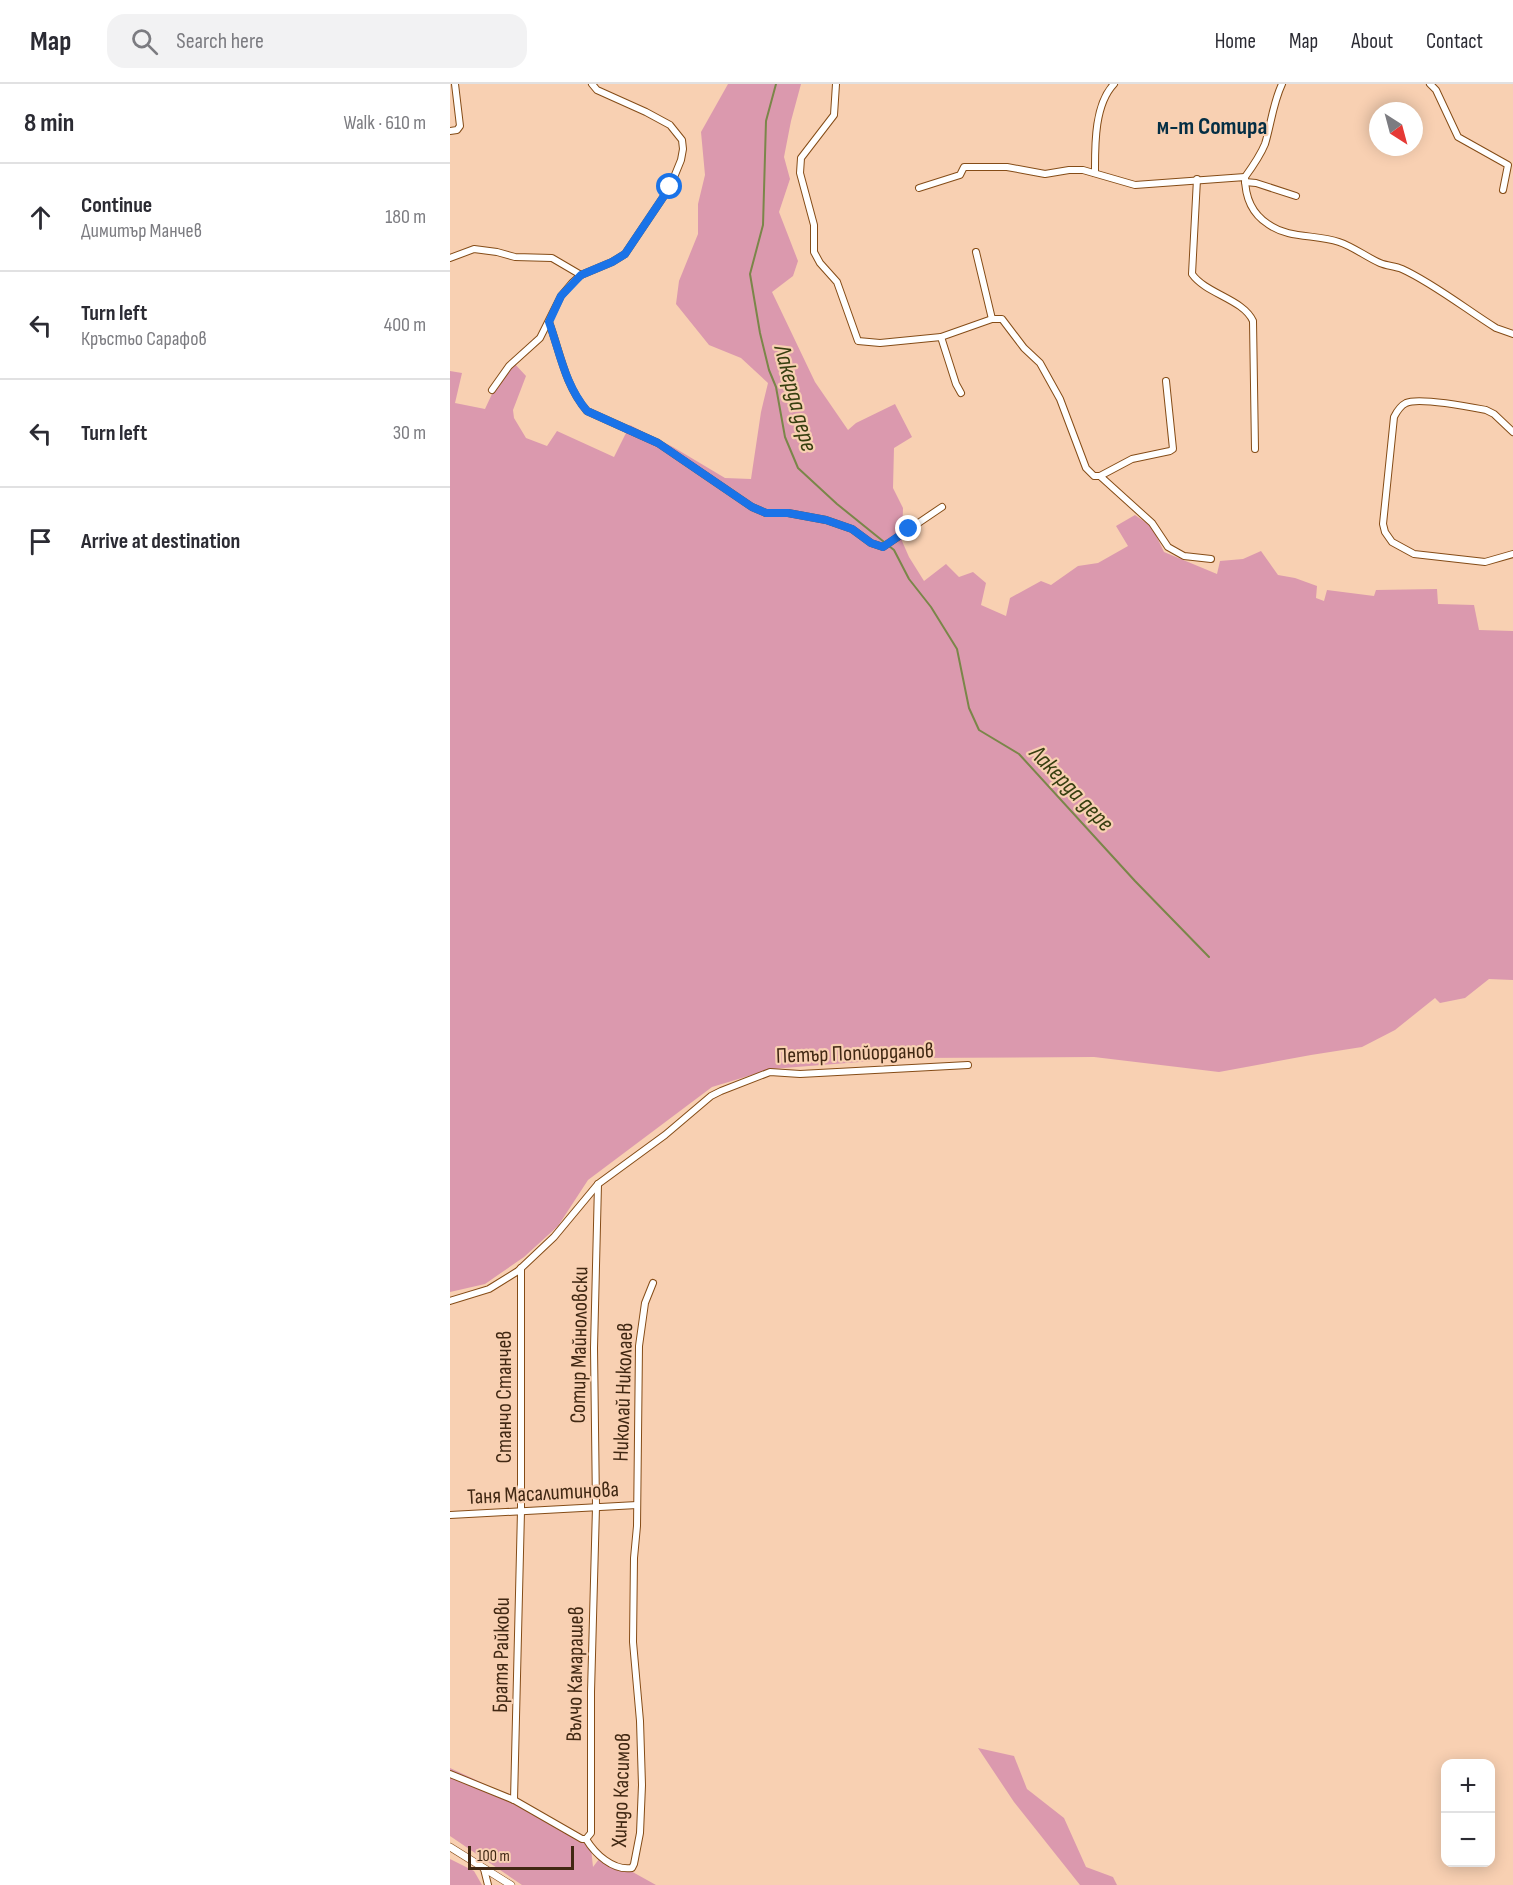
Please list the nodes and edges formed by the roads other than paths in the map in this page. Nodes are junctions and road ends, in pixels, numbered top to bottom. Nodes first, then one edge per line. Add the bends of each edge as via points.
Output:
1 (454, 84) edge
2 (592, 84) edge
3 (836, 84) edge
4 (1114, 84) edge
5 (1282, 84) edge
6 (1430, 84) edge
7 (450, 131) edge
8 (1095, 173) junction
9 (1197, 179) junction
10 (1245, 179) junction
11 (918, 188) dead end
12 (1503, 190) dead end
13 (1296, 196) dead end
14 (976, 252) dead end
15 (450, 258) edge
16 (581, 275) junction
17 (993, 319) junction
18 (549, 322) junction
19 (1513, 334) edge
20 (941, 337) junction
21 (1166, 381) dead end
22 (492, 390) dead end
23 (961, 393) dead end
24 (1513, 432) edge
25 (1255, 449) dead end
26 (1100, 476) junction
27 (942, 507) dead end
28 (1513, 554) edge
29 (1211, 559) dead end
30 (968, 1065) dead end
31 (598, 1184) junction
32 (521, 1268) junction
33 (653, 1283) dead end
34 (450, 1301) edge
35 (637, 1505) junction
36 (596, 1507) junction
37 (521, 1511) junction
38 (450, 1515) edge
39 (450, 1774) edge
40 (514, 1800) junction
41 (586, 1839) junction
42 (450, 1847) edge
43 (484, 1869) junction
44 (488, 1885) edge
45 (511, 1885) edge

1 - 7 street via 460,126
2 - 16 street via 670,126 679,134 683,148 670,187 625,254
3 - 20 street via 834,115 801,158 802,186 814,225 814,252 837,282 858,341 879,343
4 - 8 street via 1099,115
5 - 10 street via 1265,142
6 - 12 street via 1458,137 1508,165
8 - 9 street via 1135,185
8 - 11 street via 1069,170 1045,174 1007,167 964,167 960,175
9 - 10 street
9 - 25 street via 1191,269 1195,278 1247,312 1253,321
10 - 13 street
10 - 19 street via 1250,206 1276,229 1338,241 1379,263 1401,269 1496,328
14 - 17 street
15 - 16 street via 474,249 515,257 552,258
16 - 18 street via 561,296
17 - 20 street
17 - 26 street via 1002,319 1040,363 1060,399 1084,466 1094,476
18 - 22 street via 540,338 509,366
18 - 27 street via 567,380 587,411 658,443 752,507 766,513 826,520 883,547
20 - 23 street
21 - 26 street via 1173,448 1132,459
24 - 28 street via 1486,410 1422,401 1403,404 1394,417 1383,524 1392,542 1414,554 1485,562
26 - 29 street via 1152,523 1168,546 1184,556
30 - 31 street, Петър Попйорданов via 800,1074 771,1072 711,1096
31 - 32 street, Петър Попйорданов via 554,1237
31 - 36 street, Сотир Майноловски
32 - 34 street, Петър Попйорданов via 489,1289
32 - 37 street, Станчо Станчев
33 - 35 street, Николай Николаев via 645,1303 639,1346
35 - 36 street, Таня Масалитинова
35 - 41 street, Хиндо Касимов via 633,1642 642,1785 640,1833 632,1868 624,1869 595,1853
36 - 37 street, Таня Масалитинова
36 - 41 street, Вълчо Камарашев via 591,1833
37 - 38 street, Таня Масалитинова
37 - 40 street, Братя Райкови
39 - 40 street, Хиндо Касимов
40 - 41 street, Хиндо Касимов
42 - 43 street
43 - 44 street
43 - 45 street

